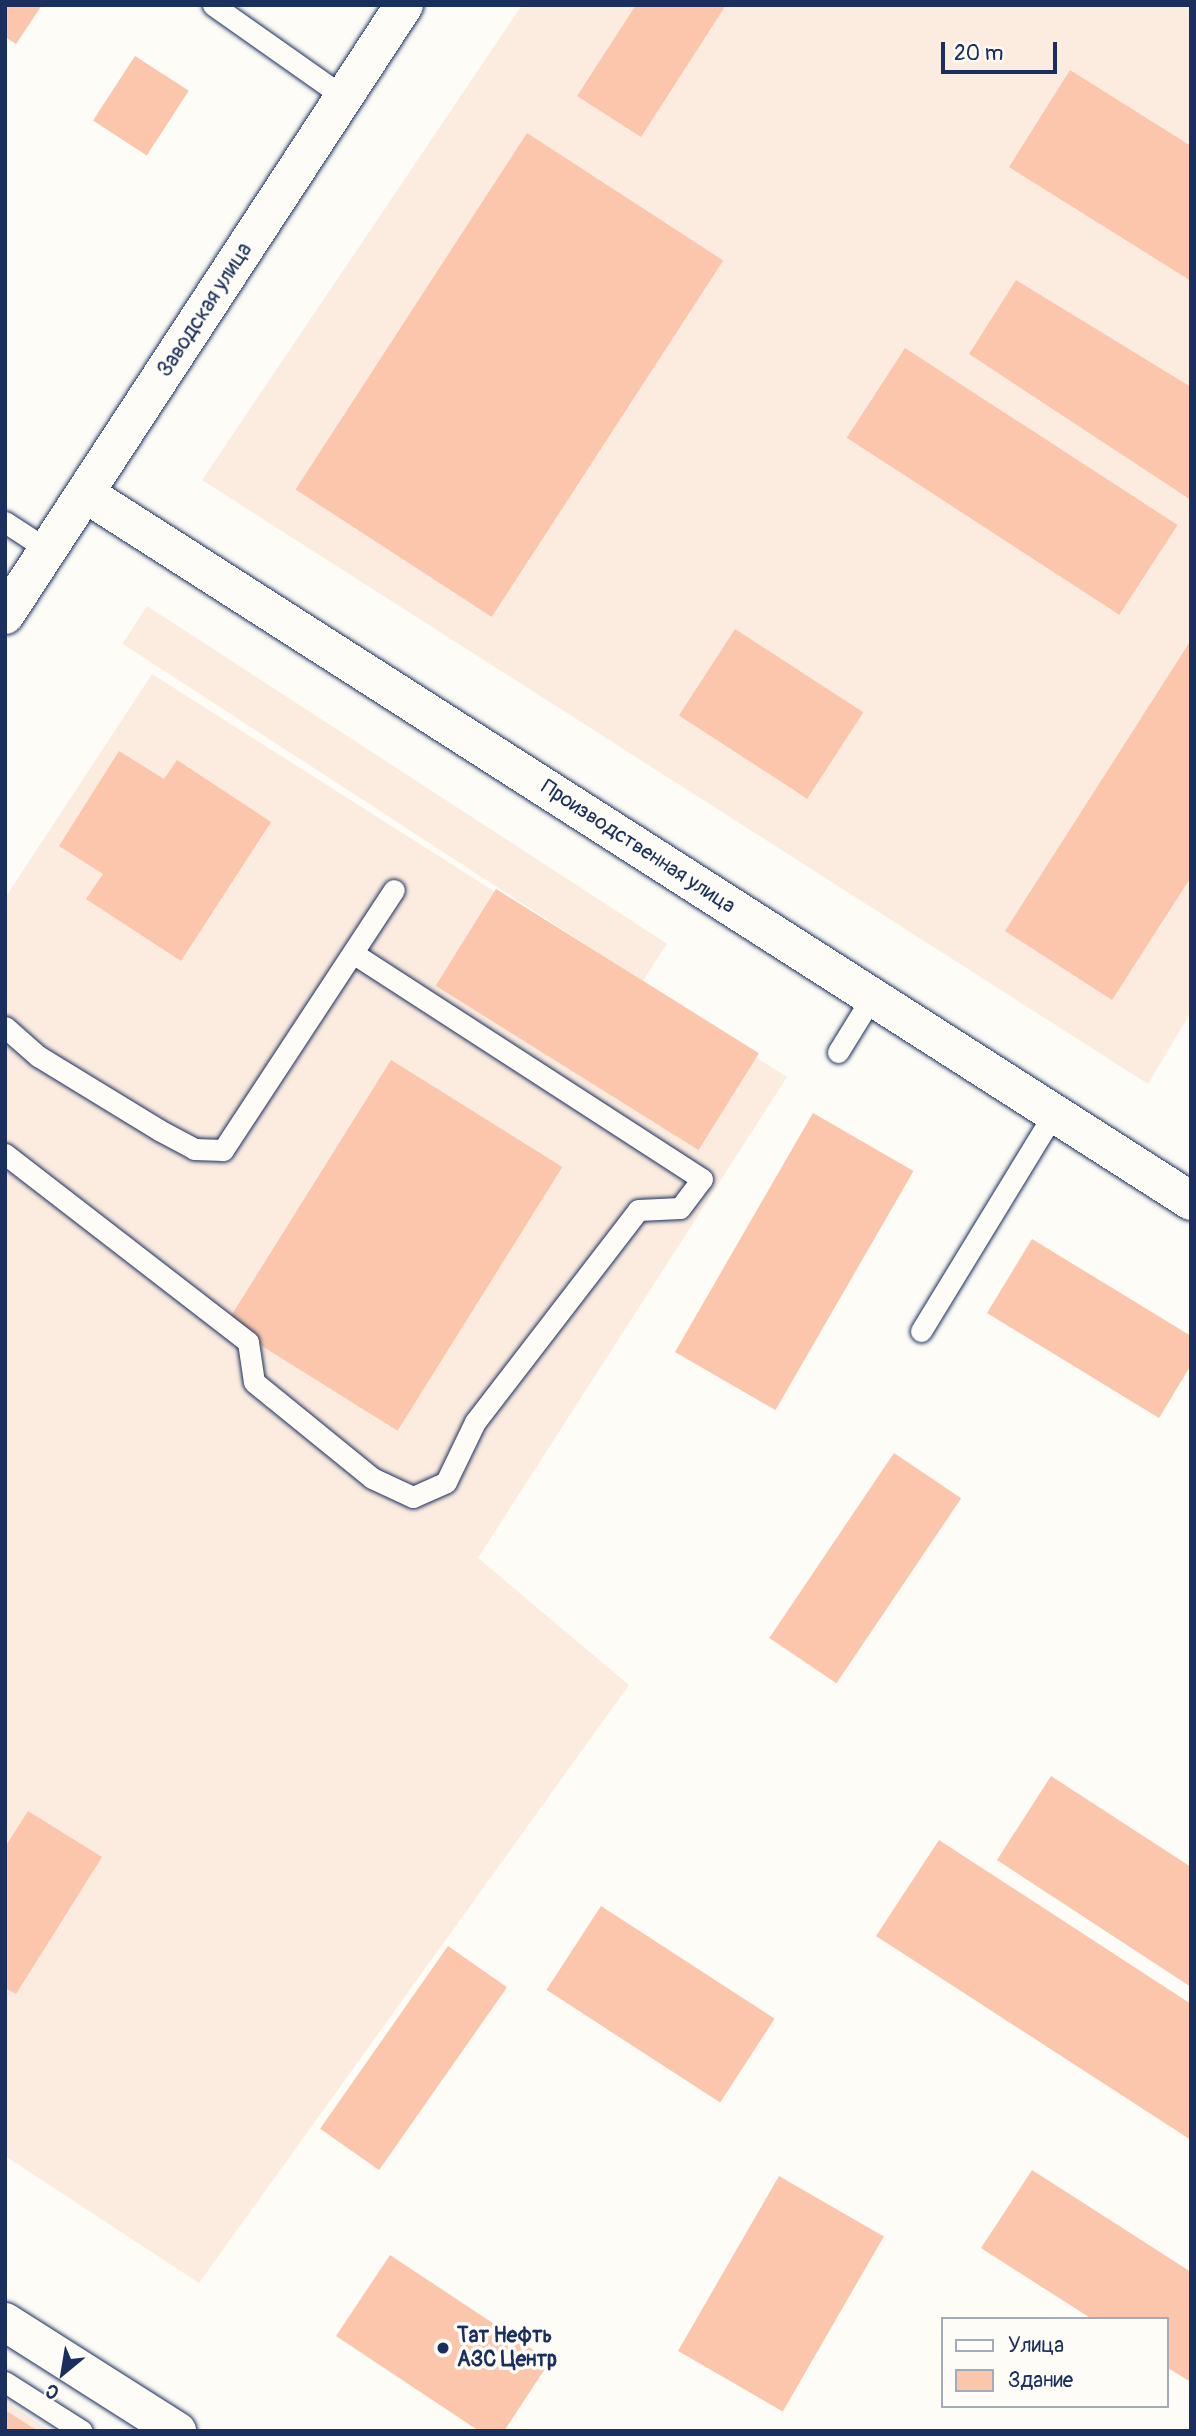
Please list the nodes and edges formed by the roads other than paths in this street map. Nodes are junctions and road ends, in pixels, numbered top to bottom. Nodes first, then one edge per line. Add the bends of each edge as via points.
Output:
1 (213, 5) edge
2 (404, 5) edge
3 (344, 97) junction
4 (86, 494) junction
5 (5, 522) edge
6 (48, 550) junction
7 (5, 615) edge
8 (394, 890) dead end
9 (353, 953) junction
10 (873, 997) junction
11 (5, 1027) edge
12 (838, 1052) dead end
13 (1054, 1113) junction
14 (5, 1154) edge
15 (1191, 1201) edge
16 (921, 1331) dead end
17 (5, 2322) edge
18 (5, 2382) edge
19 (82, 2431) edge
20 (177, 2431) edge

1 - 3 lane
2 - 3 street, Заводская улица
3 - 4 street, Заводская улица
4 - 6 street, Заводская улица
4 - 10 street, Производственная улица
5 - 6 lane
6 - 7 street, Заводская улица
8 - 9 lane
9 - 11 lane via 223,1150 194,1149 159,1130 38,1056
9 - 14 lane via 702,1179 680,1208 638,1210 475,1422 446,1482 413,1497 372,1478 254,1382 248,1342
10 - 12 lane
10 - 13 street, Производственная улица
13 - 15 street, Производственная улица
13 - 16 lane
17 - 20 street
18 - 19 lane

